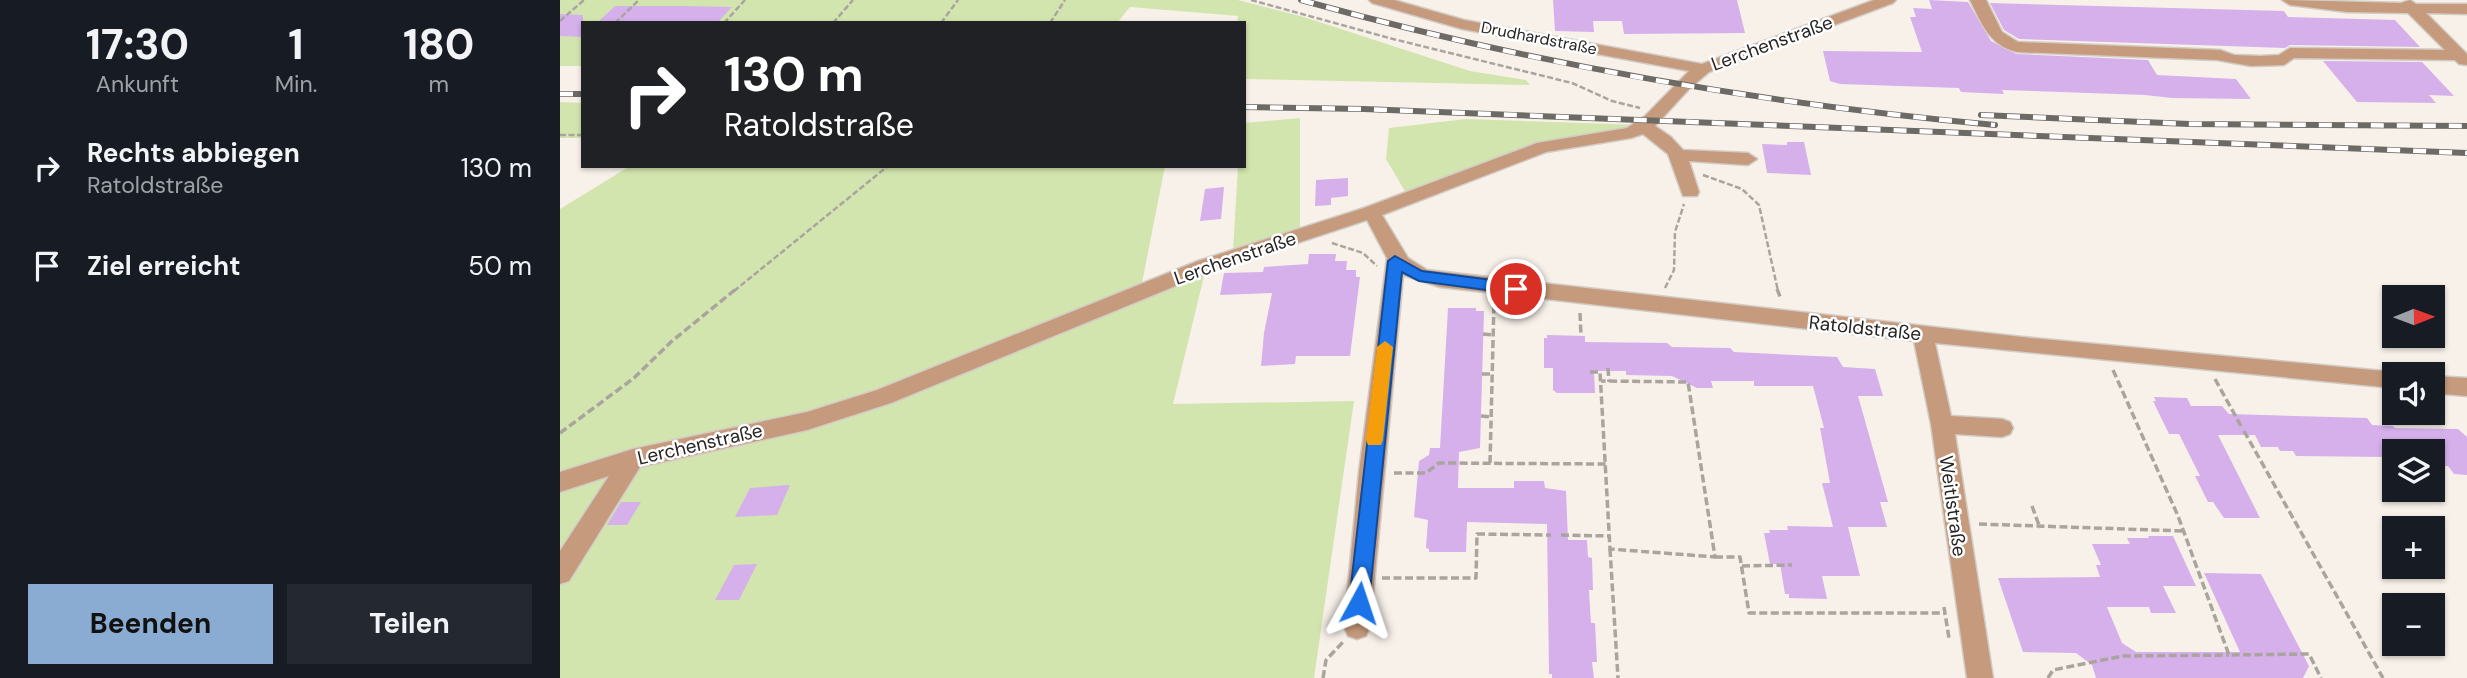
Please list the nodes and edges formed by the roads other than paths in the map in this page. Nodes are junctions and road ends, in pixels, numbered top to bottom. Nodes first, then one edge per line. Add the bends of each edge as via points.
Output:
1 (1377, 0) edge
2 (1888, 0) edge
3 (1978, 0) edge
4 (2290, 0) edge
5 (2409, 4) edge
6 (2467, 9) edge
7 (2463, 59) edge
8 (1703, 69) junction
9 (1645, 128) junction
10 (1748, 159) dead end
11 (1681, 163) junction
12 (1690, 192) road end
13 (1371, 212) junction
14 (1394, 269) junction
15 (1923, 334) junction
16 (2382, 379) edge
17 (2445, 385) edge
18 (2467, 387) edge
19 (1942, 424) junction
20 (2002, 428) dead end
21 (633, 459) junction
22 (560, 482) edge
23 (560, 573) edge
24 (1357, 627) road end
25 (1980, 678) edge

1 - 8 street, Drudhardstraße via 1462,24
2 - 8 street, Lerchenstraße
3 - 7 street via 1998,39 2017,47 2265,61 2284,60 2290,53
4 - 5 street via 2347,7
5 - 6 street
5 - 7 street
8 - 9 street, Lerchenstraße
9 - 11 street via 1666,139
9 - 13 street, Lerchenstraße via 1544,146
10 - 11 street
11 - 12 street
13 - 14 street via 1381,225
13 - 21 street, Lerchenstraße via 1205,265 883,397 807,421
14 - 15 street, Ratoldstraße via 1495,286
14 - 24 street
15 - 16 street, Ratoldstraße
15 - 19 street, Weitlstraße
17 - 18 street
19 - 20 street
19 - 25 street, Weitlstraße
21 - 22 street, Lerchenstraße
21 - 23 street via 610,508

